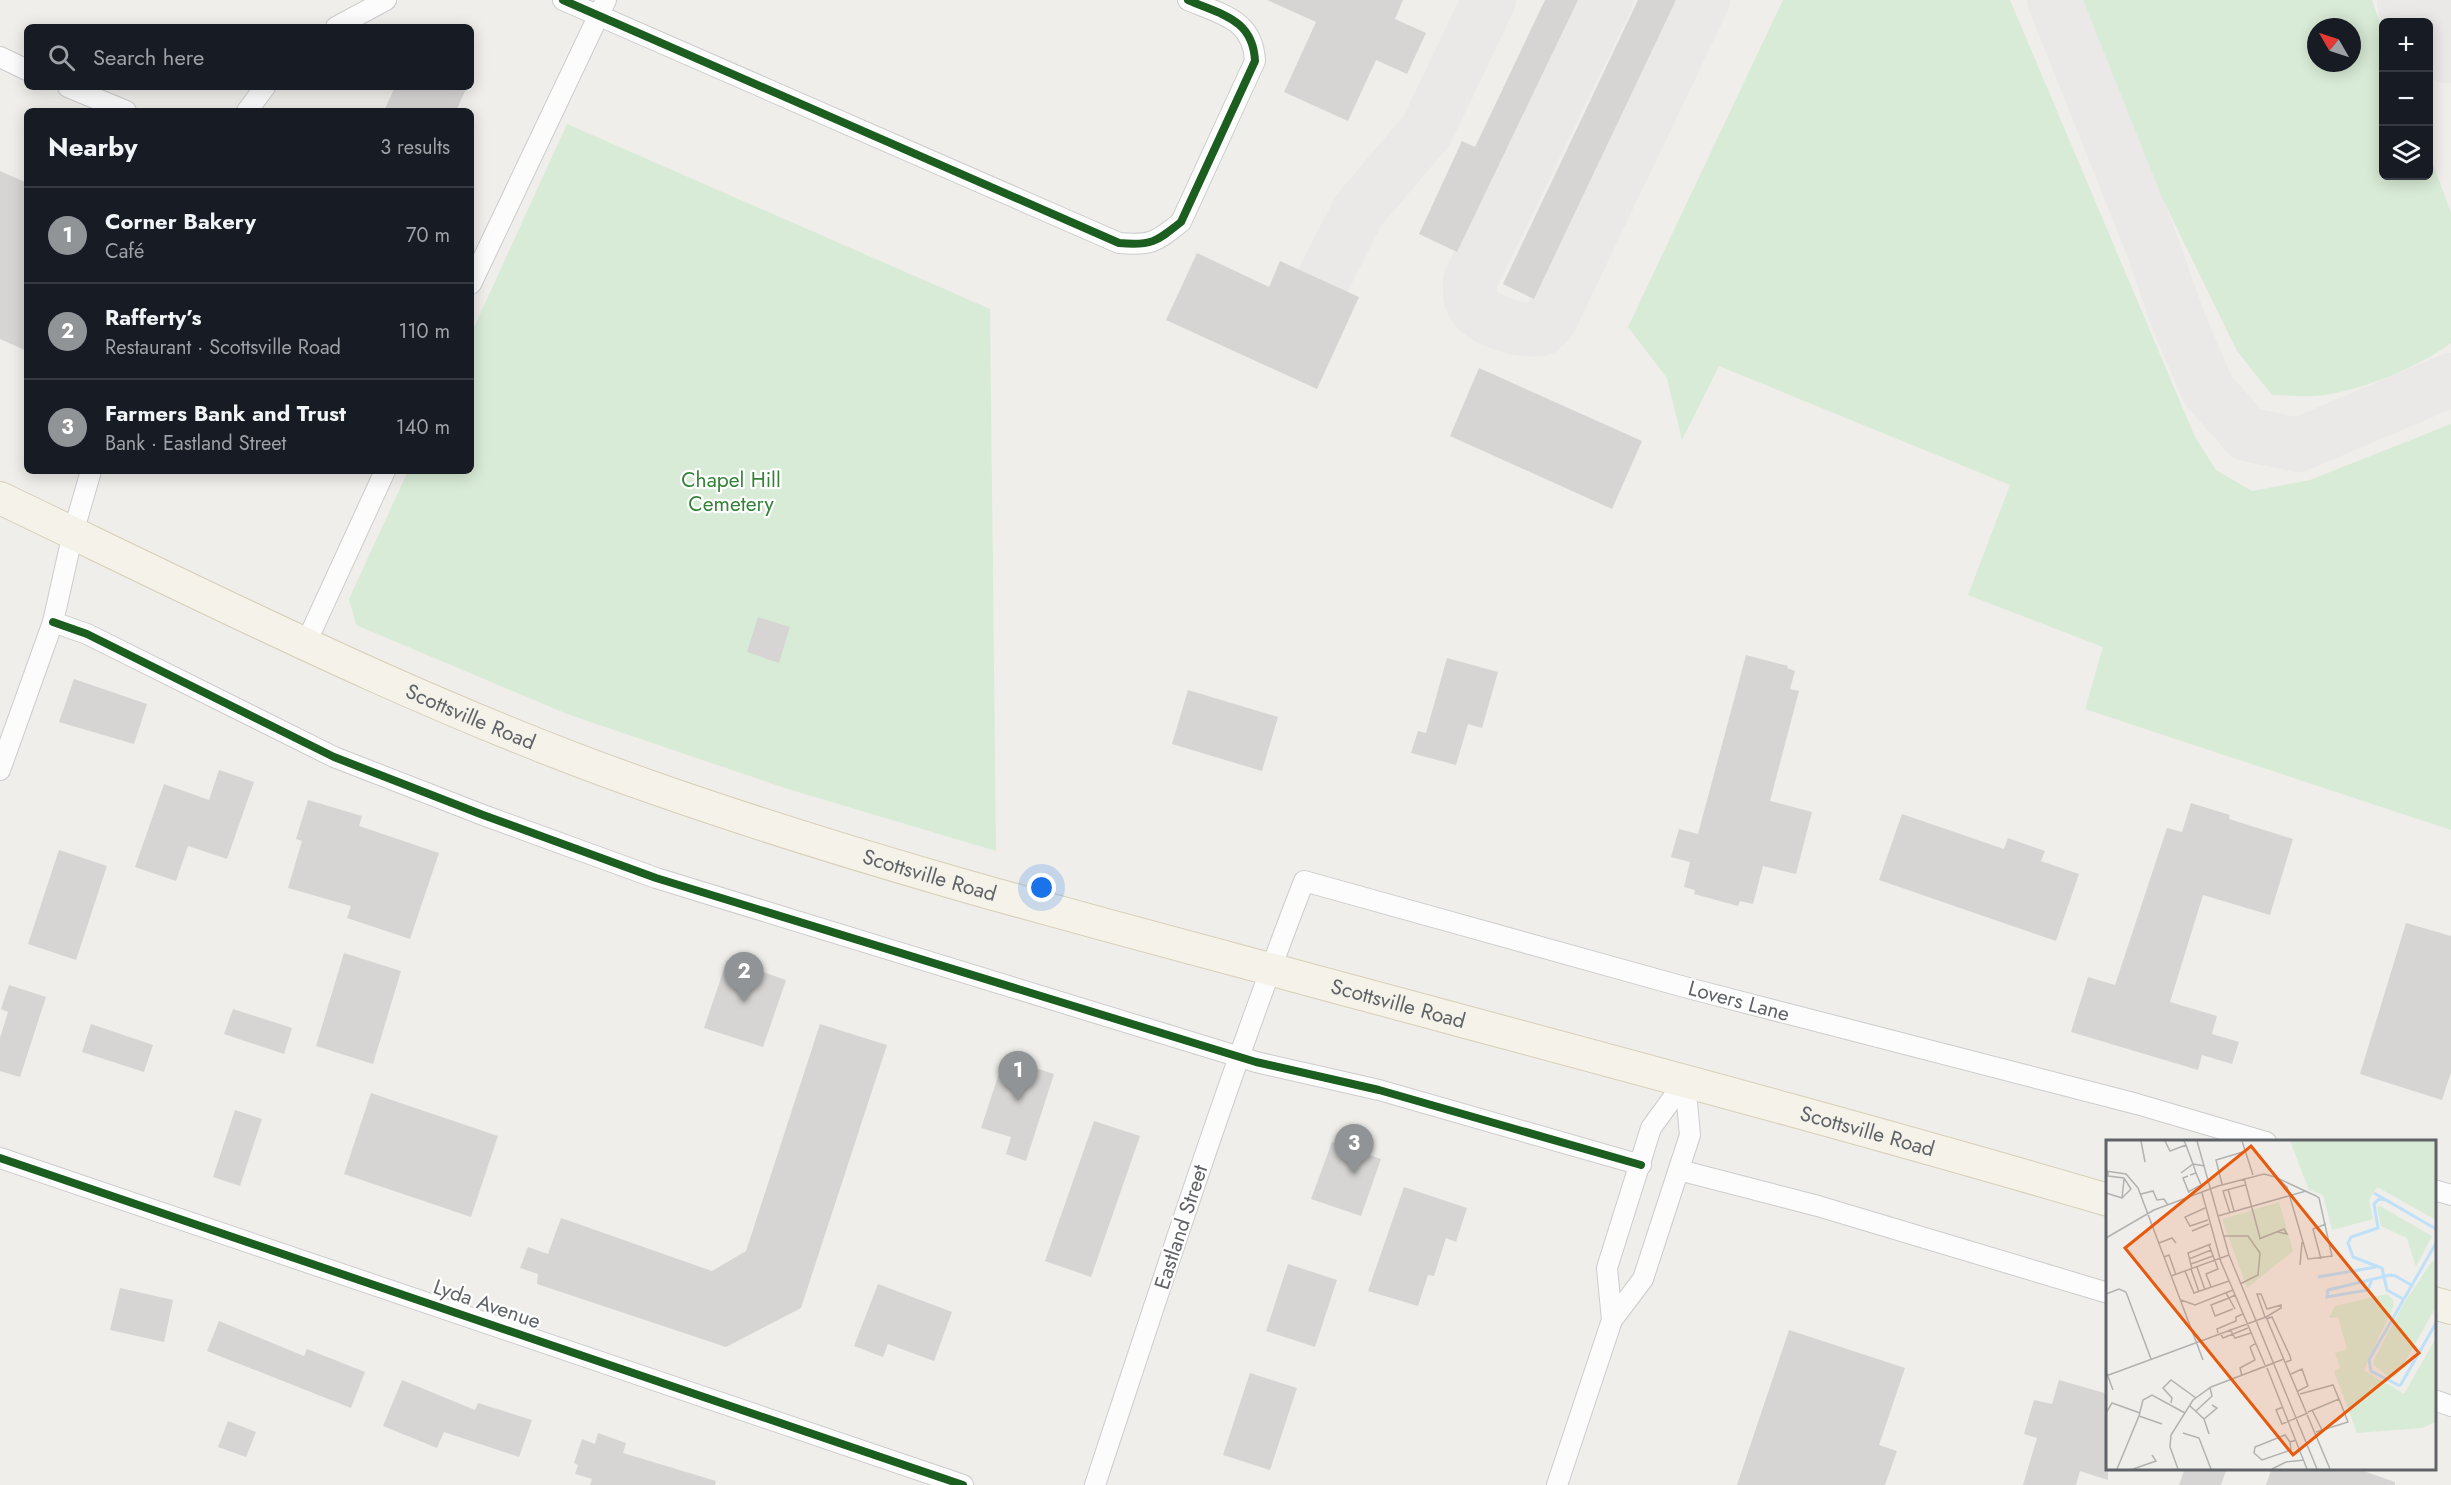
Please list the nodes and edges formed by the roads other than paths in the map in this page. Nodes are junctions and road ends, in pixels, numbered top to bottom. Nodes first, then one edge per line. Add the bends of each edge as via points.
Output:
1 (386, 0) edge
2 (562, 0) edge
3 (1188, 0) edge
4 (603, 7) edge
5 (342, 24) edge
6 (0, 57) edge
7 (24, 69) edge
8 (75, 90) edge
9 (263, 90) edge
10 (119, 108) edge
11 (249, 108) edge
12 (474, 278) edge
13 (90, 474) edge
14 (384, 474) edge
15 (0, 498) edge
16 (73, 533) junction
17 (53, 622) junction
18 (306, 643) junction
19 (0, 770) edge
20 (1269, 969) junction
21 (1239, 1056) junction
22 (1684, 1081) junction
23 (2259, 1140) edge
24 (0, 1158) edge
25 (1641, 1164) junction
26 (1678, 1170) junction
27 (2436, 1191) edge
28 (2451, 1195) edge
29 (2106, 1199) edge
30 (2106, 1292) edge
31 (2436, 1304) edge
32 (2451, 1308) edge
33 (1612, 1320) junction
34 (2436, 1401) edge
35 (2451, 1406) edge
36 (963, 1485) edge
37 (1095, 1485) edge
38 (1557, 1485) edge

1 - 5 street
2 - 4 street
3 - 4 street via 1238,22 1254,45 1255,61 1181,222 1163,237 1144,245 1119,243
4 - 12 street
6 - 7 street
8 - 10 street
9 - 11 street
13 - 16 street
14 - 18 street
15 - 16 main road, Scottsville Road
16 - 17 street
16 - 18 main road, Scottsville Road
17 - 19 street
17 - 21 street via 87,634 334,758 505,823 656,878
18 - 20 main road, Scottsville Road via 486,723 652,788 922,874
20 - 21 street, Eastland Street
20 - 22 main road, Scottsville Road
20 - 23 street, Lovers Lane via 1305,881
21 - 25 street via 1379,1090
21 - 37 street, Eastland Street
22 - 25 street via 1651,1128
22 - 26 street via 1690,1135
22 - 29 main road, Scottsville Road
24 - 36 street, Lyda Avenue
25 - 33 street via 1607,1268
26 - 30 street via 1818,1206
26 - 33 street via 1643,1279
27 - 28 street
31 - 32 main road
33 - 38 street
34 - 35 street

